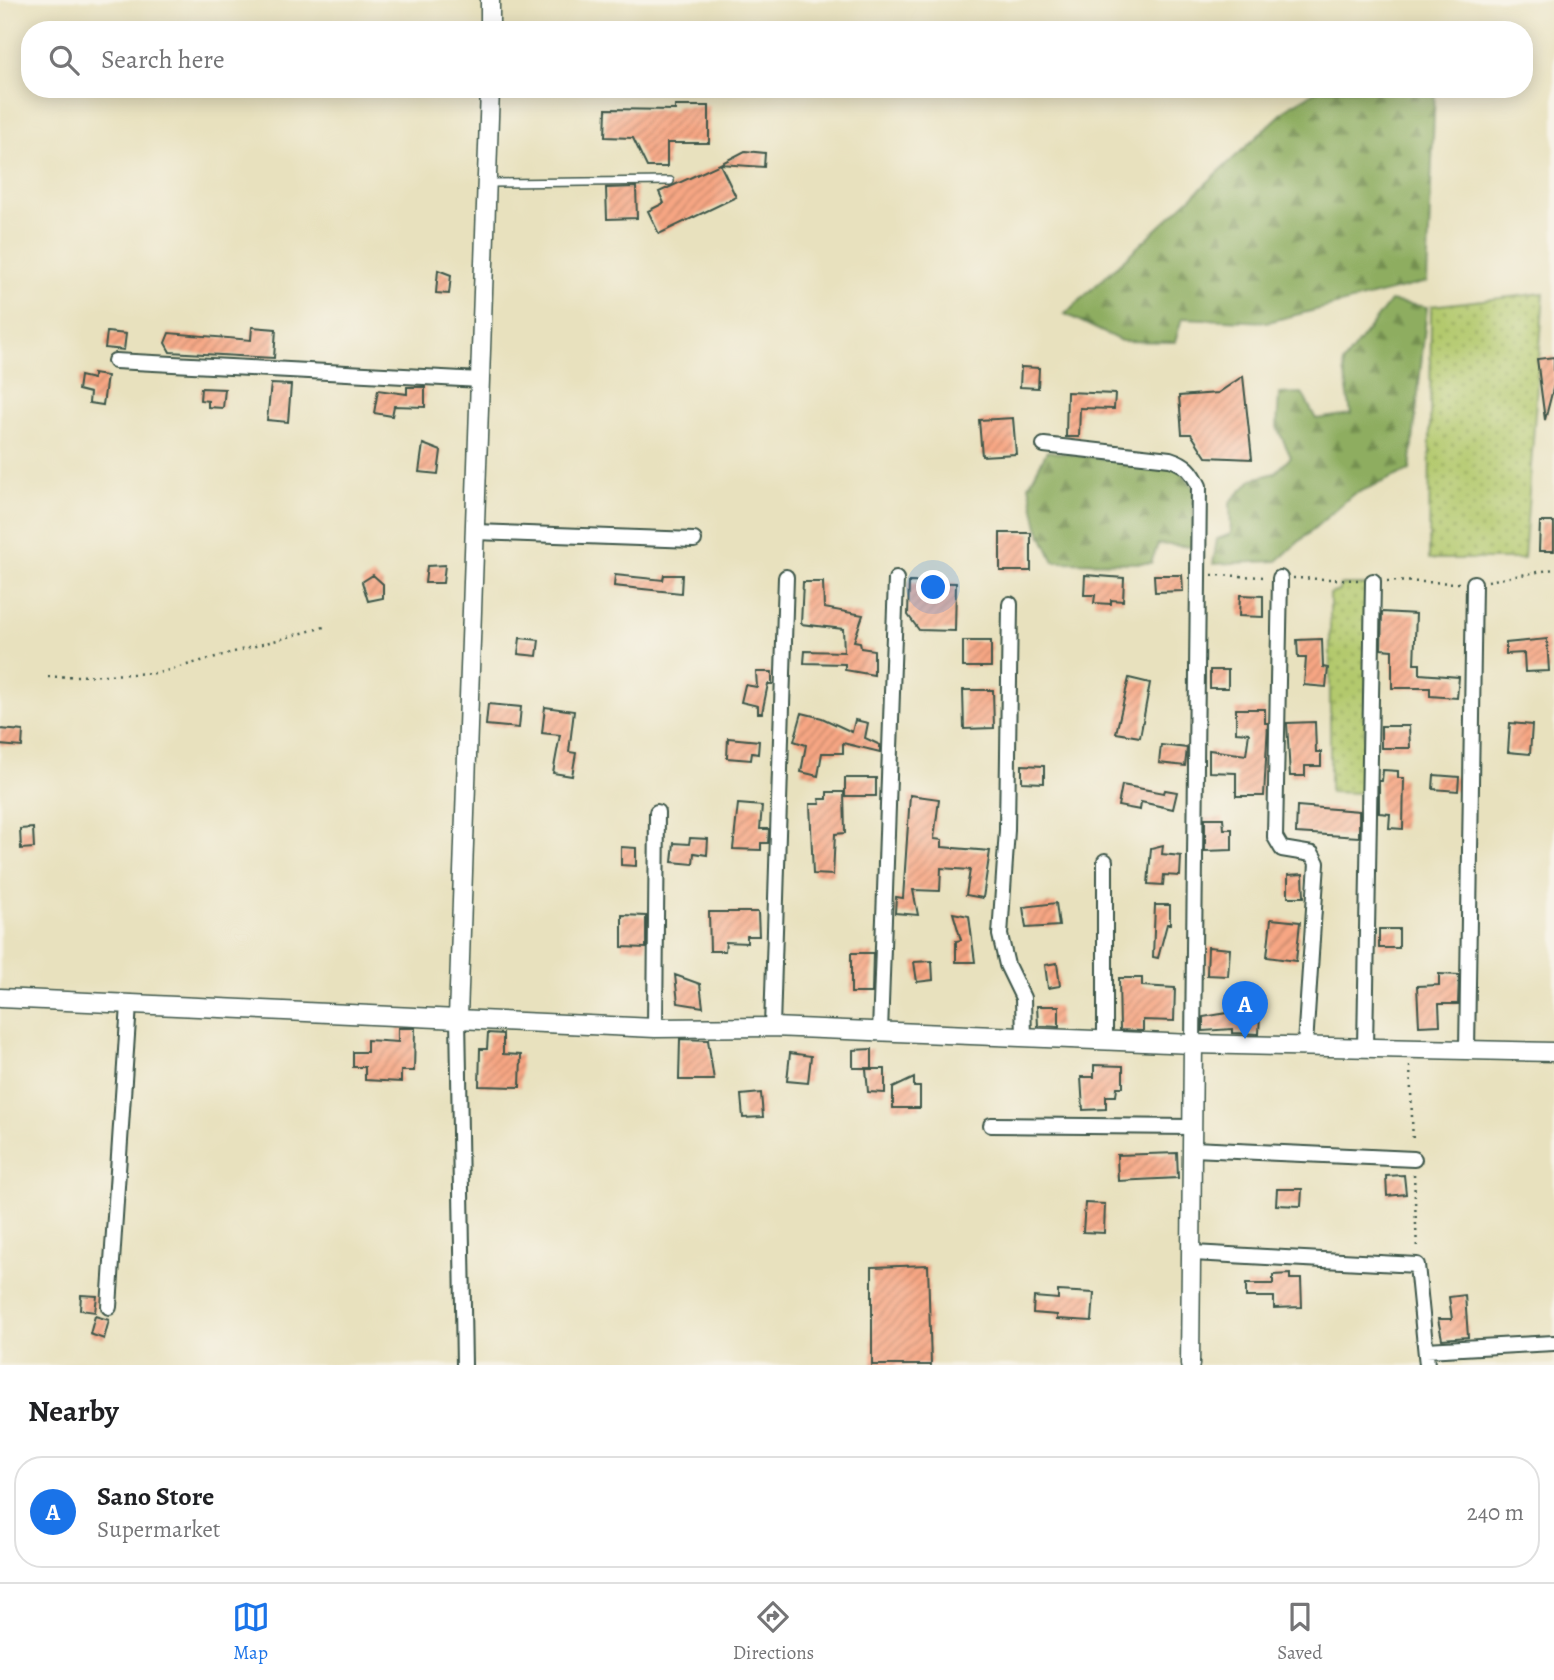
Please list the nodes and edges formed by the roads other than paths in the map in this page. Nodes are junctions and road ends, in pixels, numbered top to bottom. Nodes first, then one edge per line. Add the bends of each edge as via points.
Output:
1 (490, 0) edge
2 (490, 21) edge
3 (490, 98) edge
4 (670, 181) dead end
5 (488, 183) junction
6 (115, 361) dead end
7 (481, 380) junction
8 (1044, 445) dead end
9 (475, 532) junction
10 (694, 540) dead end
11 (786, 577) dead end
12 (1279, 578) dead end
13 (896, 579) dead end
14 (1373, 581) dead end
15 (1474, 583) dead end
16 (1010, 604) dead end
17 (656, 812) dead end
18 (1105, 861) dead end
19 (0, 998) edge
20 (129, 1005) junction
21 (458, 1017) junction
22 (772, 1027) junction
23 (655, 1028) junction
24 (880, 1032) junction
25 (1024, 1038) junction
26 (1105, 1041) junction
27 (1193, 1044) junction
28 (1304, 1045) junction
29 (1365, 1047) junction
30 (1467, 1051) junction
31 (1554, 1052) edge
32 (991, 1125) dead end
33 (1193, 1127) junction
34 (1193, 1149) junction
35 (1414, 1159) dead end
36 (1193, 1253) junction
37 (109, 1307) dead end
38 (1554, 1343) edge
39 (1427, 1358) edge
40 (464, 1365) edge
41 (1190, 1365) edge

1 - 2 street
3 - 5 street
4 - 5 lane
5 - 7 street
6 - 7 street
7 - 9 street
8 - 27 street via 1170,459 1193,472 1199,486
9 - 10 street
9 - 21 street
11 - 22 street
12 - 28 street via 1275,837 1282,849 1312,854 1317,863
13 - 24 street
14 - 29 street
15 - 30 street
16 - 25 street via 1007,830 1000,935 1007,965 1023,998
17 - 23 street
18 - 26 street
19 - 20 street
20 - 21 street
20 - 37 street
21 - 23 street
21 - 40 street
22 - 23 street
22 - 24 street
24 - 25 street
25 - 26 street
26 - 27 street
27 - 28 street
27 - 33 street
28 - 29 street
29 - 30 street
30 - 31 street
32 - 33 street
33 - 34 street
34 - 35 street
34 - 36 street
36 - 39 street via 1417,1265
36 - 41 street
38 - 39 street

